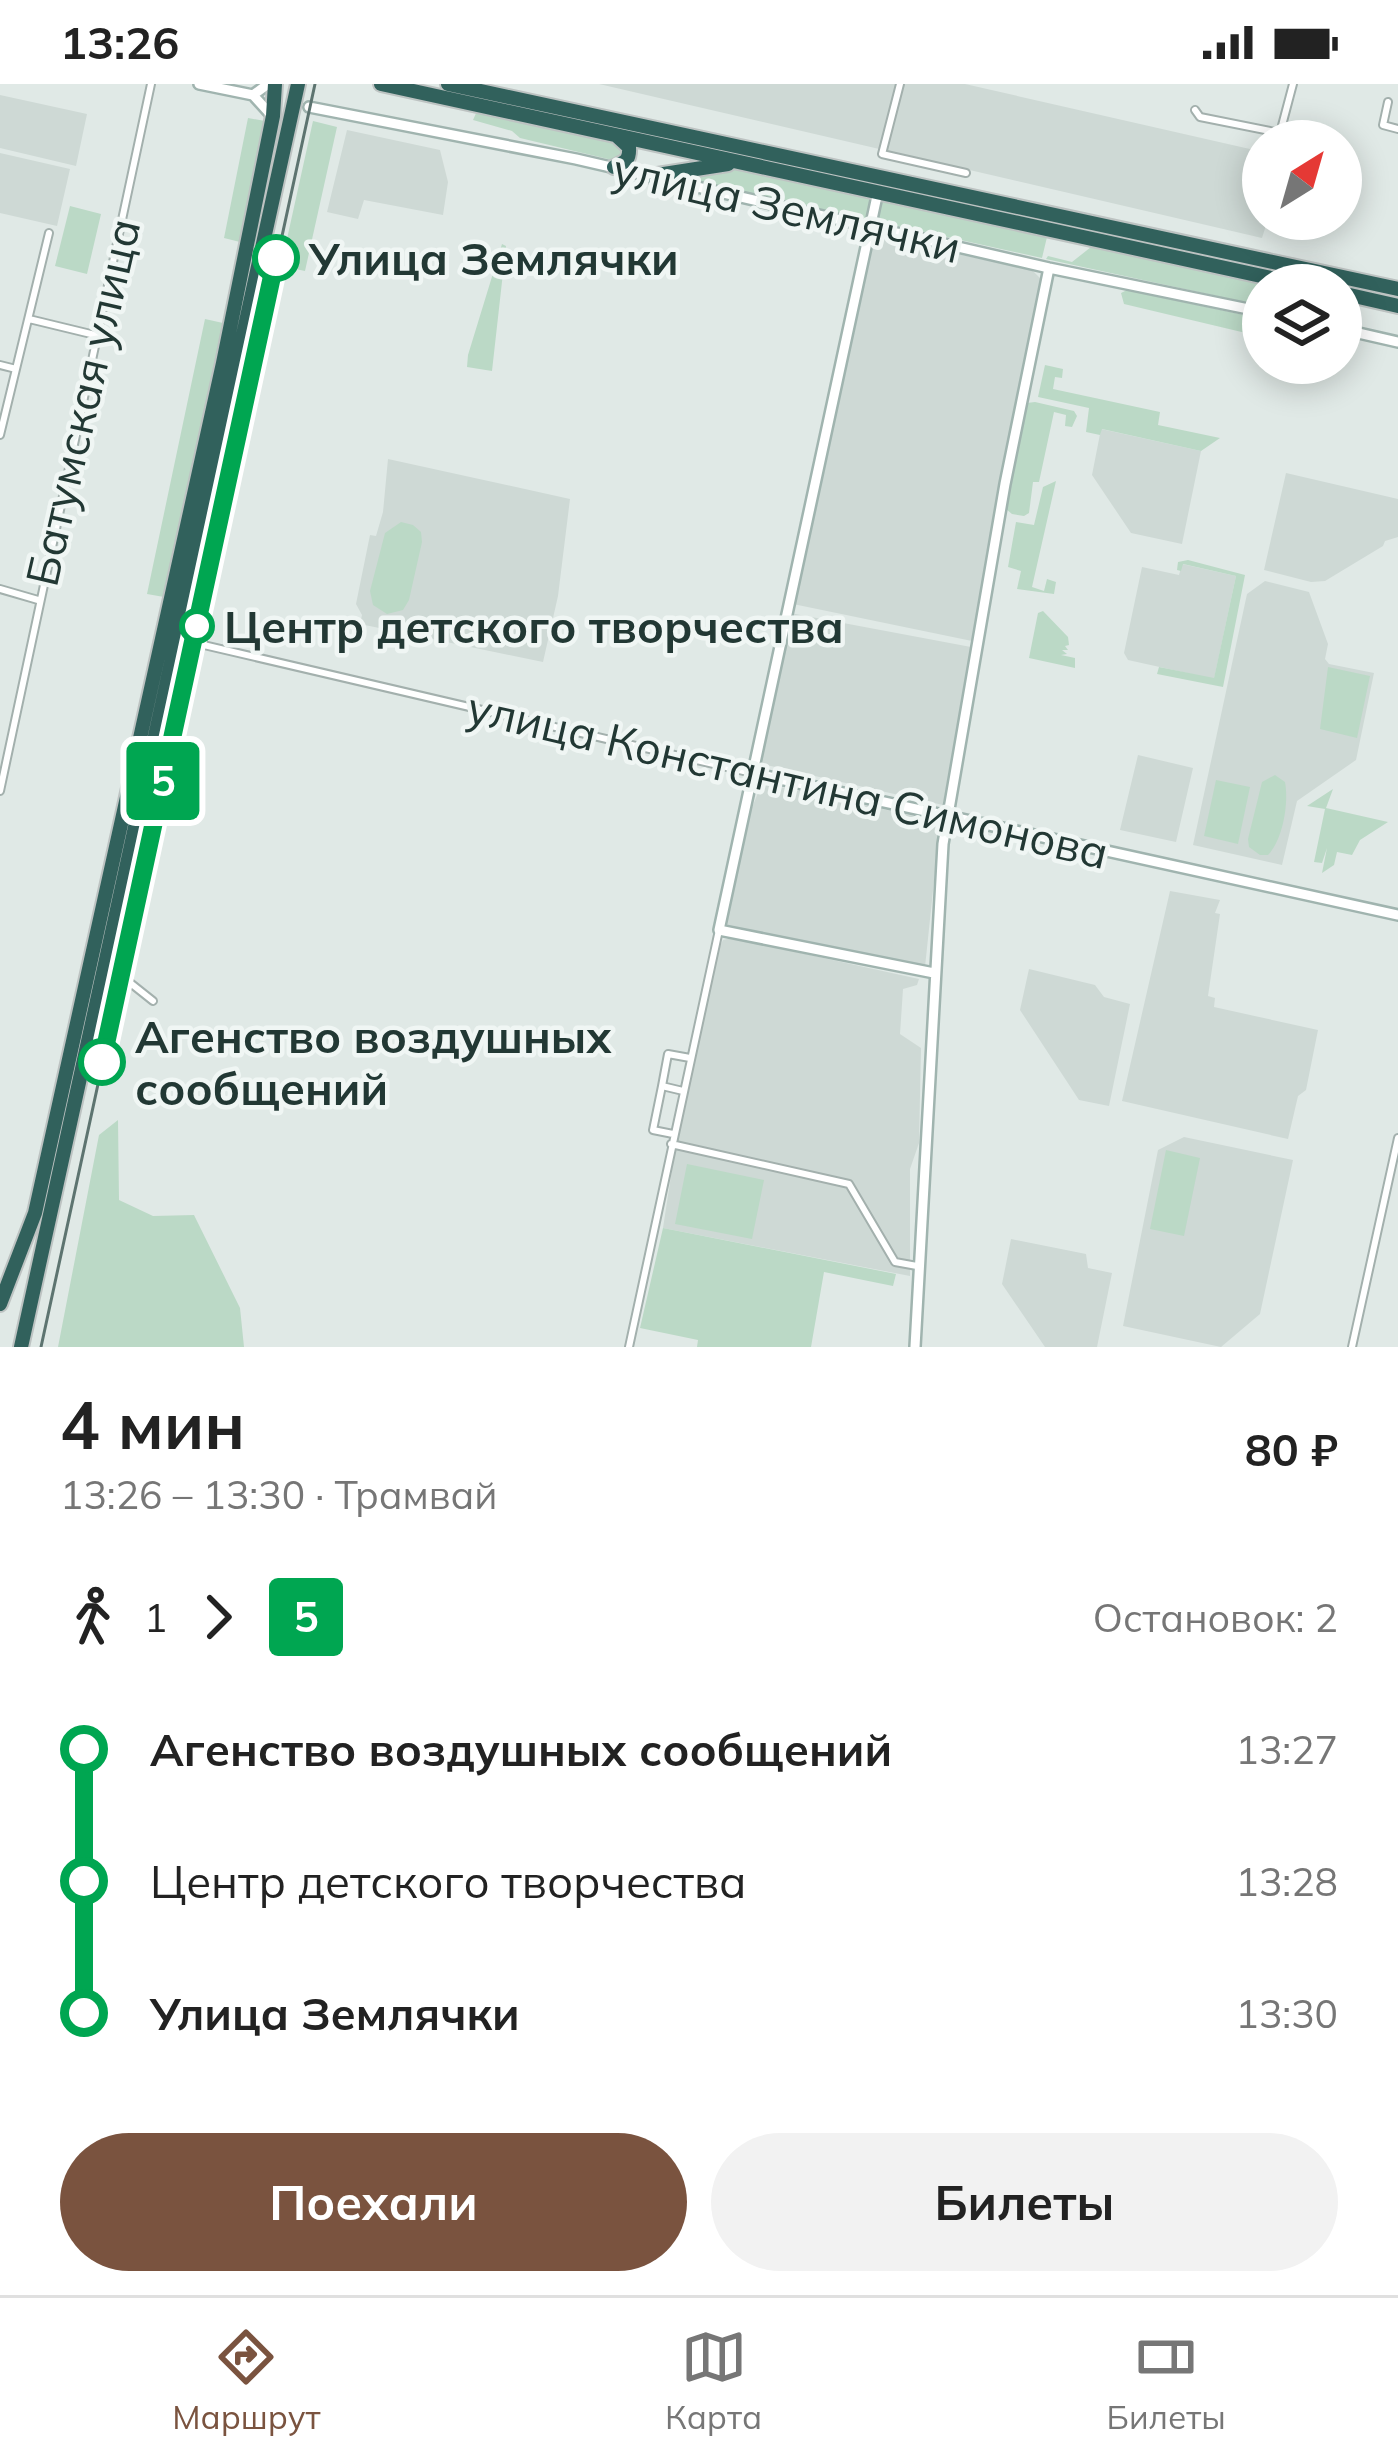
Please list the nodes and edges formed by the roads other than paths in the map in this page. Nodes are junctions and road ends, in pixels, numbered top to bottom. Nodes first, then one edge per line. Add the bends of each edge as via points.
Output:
1 (151, 84) edge
2 (199, 84) edge
3 (381, 84) edge
4 (448, 84) edge
5 (1293, 84) edge
6 (297, 85) edge
7 (900, 85) edge
8 (272, 90) edge
9 (253, 95) junction
10 (478, 98) junction
11 (1388, 102) dead end
12 (301, 105) junction
13 (1195, 110) dead end
14 (273, 118) junction
15 (1398, 129) edge
16 (613, 134) junction
17 (752, 163) junction
18 (614, 167) junction
19 (966, 173) dead end
20 (650, 176) junction
21 (874, 190) junction
22 (870, 226) junction
23 (49, 233) dead end
24 (1049, 268) junction
25 (1242, 271) edge
26 (1398, 289) edge
27 (1362, 298) edge
28 (1398, 306) edge
29 (1242, 308) edge
30 (29, 320) junction
31 (1362, 334) edge
32 (96, 335) junction
33 (1398, 342) edge
34 (0, 365) edge
35 (16, 369) junction
36 (0, 435) edge
37 (0, 589) edge
38 (38, 599) junction
39 (178, 639) junction
40 (752, 773) junction
41 (0, 791) edge
42 (948, 816) junction
43 (1398, 915) edge
44 (719, 930) junction
45 (107, 964) junction
46 (934, 973) junction
47 (153, 1001) dead end
48 (690, 1058) junction
49 (662, 1086) junction
50 (683, 1091) junction
51 (674, 1134) junction
52 (1398, 1138) edge
53 (671, 1144) junction
54 (917, 1266) junction
55 (0, 1304) edge
56 (21, 1347) edge
57 (628, 1347) edge
58 (914, 1347) edge
59 (1352, 1347) edge

1 - 32 street, Батумская улица
2 - 9 main road
3 - 10 highway
4 - 10 highway
5 - 13 street via 1280,133
6 - 12 highway
7 - 19 street via 882,154
8 - 9 main road
8 - 14 highway
9 - 14 main road
10 - 16 highway
10 - 26 highway
11 - 15 street via 1383,125
12 - 18 main road, улица Землячки
12 - 39 highway via 289,124
14 - 55 highway via 35,1213
16 - 17 highway
16 - 18 highway via 630,156
17 - 20 highway
17 - 21 highway
18 - 20 main road, улица Землячки
20 - 22 main road, улица Землячки
21 - 22 main road
21 - 25 highway
22 - 24 main road, улица Землячки
22 - 40 main road
23 - 30 street
24 - 29 main road, улица Землячки
24 - 42 main road
27 - 28 highway
30 - 32 street
30 - 35 street
31 - 33 main road
32 - 38 street, Батумская улица
34 - 35 street
35 - 36 street
37 - 38 street
38 - 41 street, Батумская улица
39 - 40 street, улица Константина Симонова
39 - 45 highway
40 - 42 main road, улица Константина Симонова
40 - 44 main road
42 - 43 main road, улица Константина Симонова
42 - 46 main road
44 - 46 main road
44 - 48 street
45 - 47 street
45 - 56 highway
46 - 54 main road
48 - 49 street via 668,1054
48 - 50 street
49 - 50 street
49 - 51 street via 653,1130
50 - 51 street
51 - 53 street
52 - 59 street
53 - 54 street via 849,1184 895,1262
53 - 57 street
54 - 58 main road

